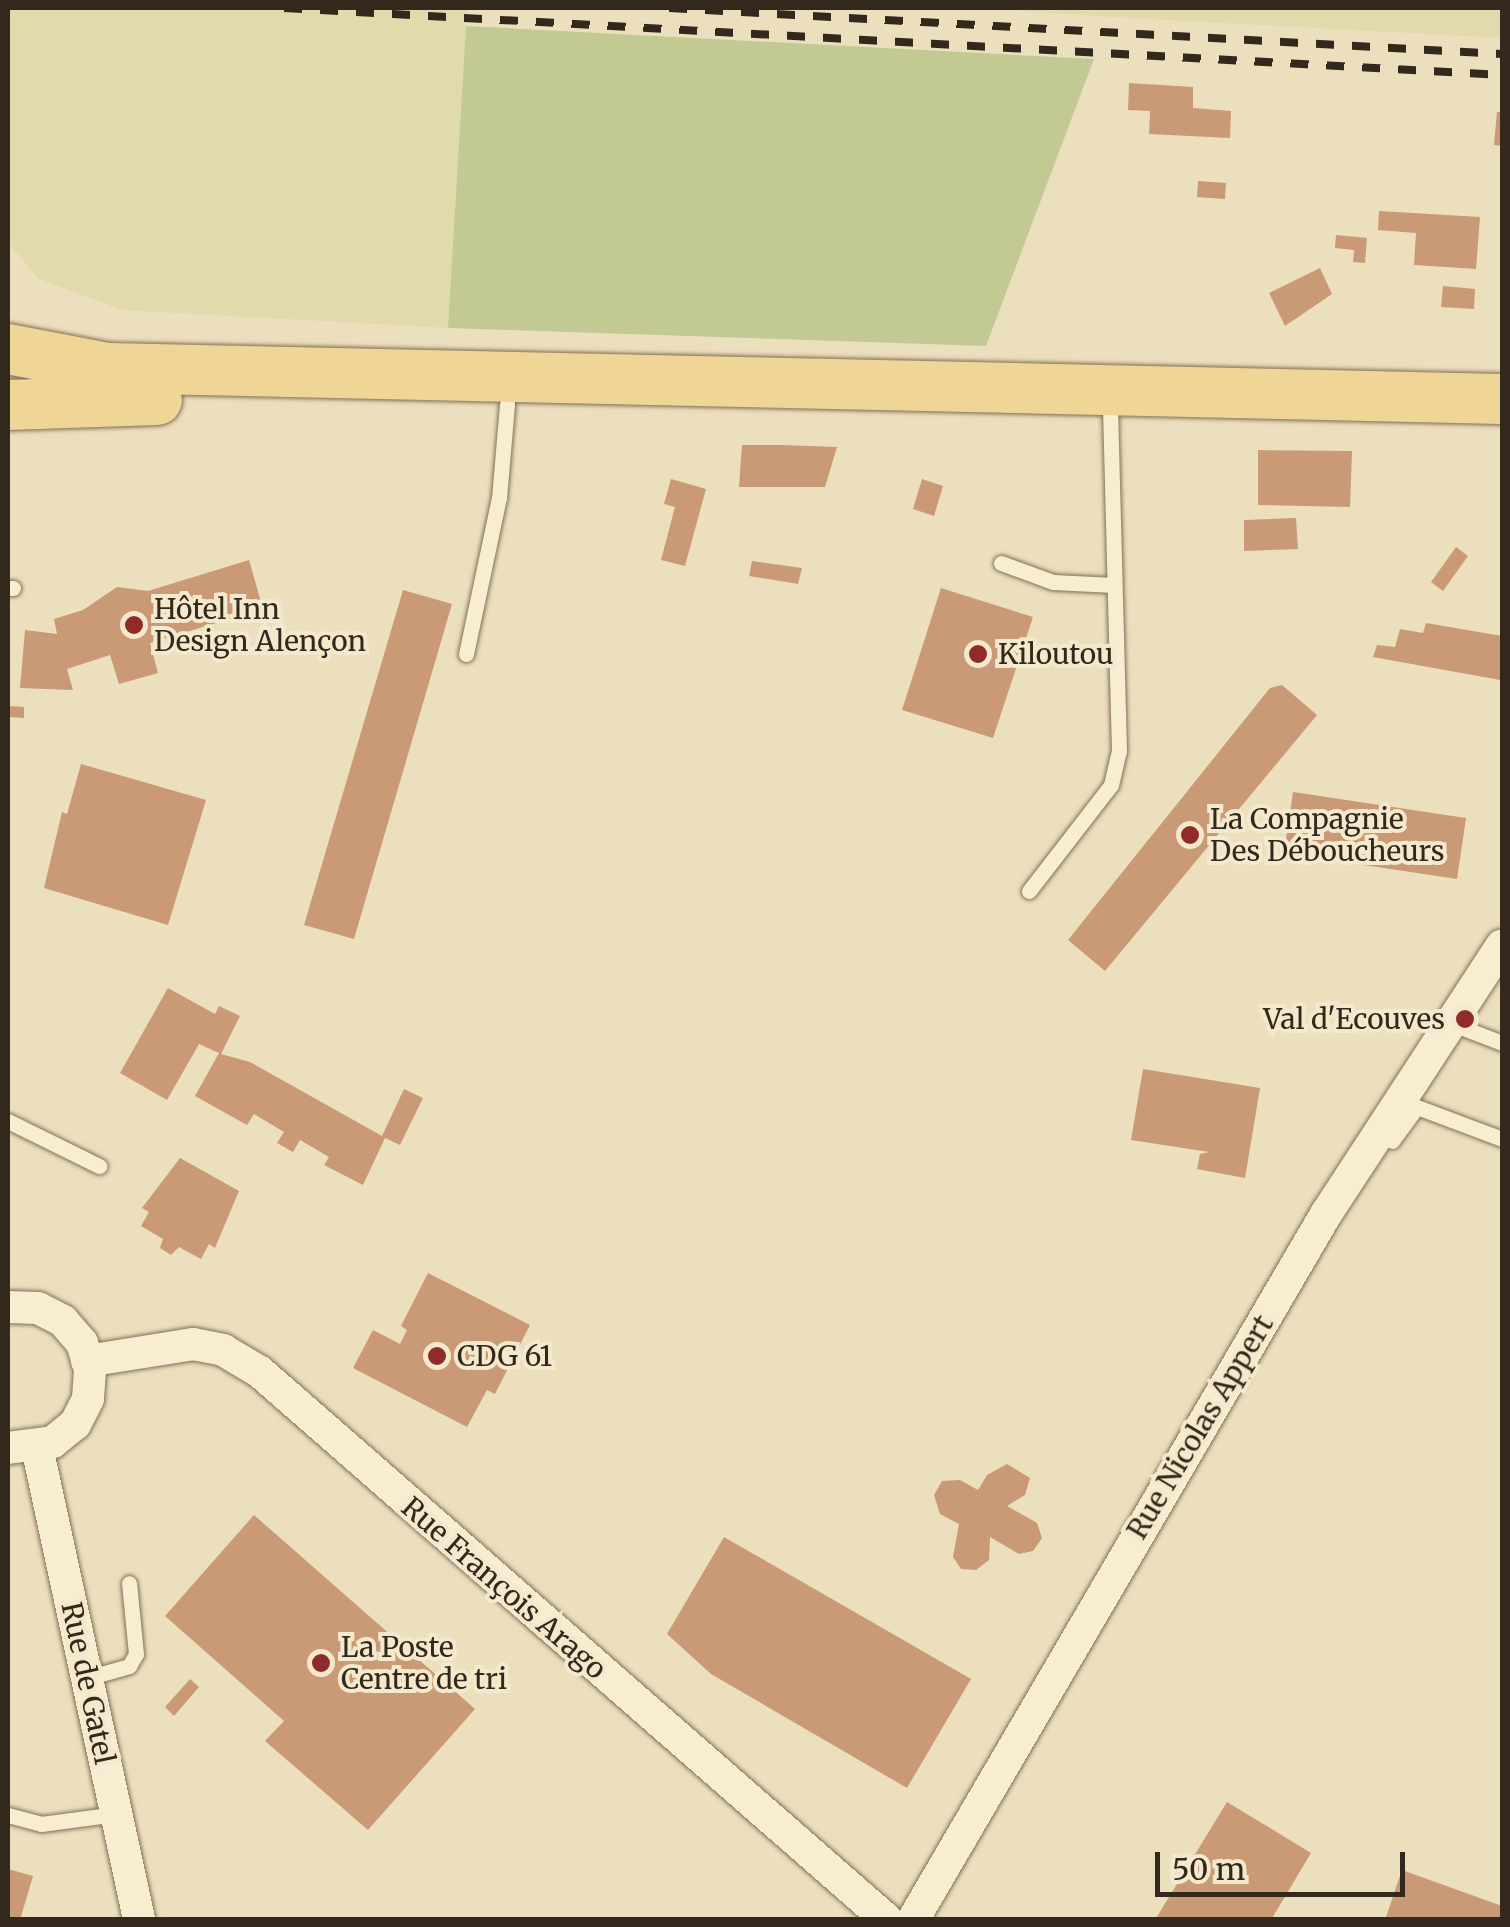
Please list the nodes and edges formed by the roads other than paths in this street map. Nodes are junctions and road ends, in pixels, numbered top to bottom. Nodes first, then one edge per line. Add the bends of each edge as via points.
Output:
1 (8, 348) edge
2 (1502, 399) edge
3 (507, 404) junction
4 (8, 405) edge
5 (1110, 415) junction
6 (1502, 424) edge
7 (1001, 563) dead end
8 (1114, 585) junction
9 (466, 654) dead end
10 (1029, 891) dead end
11 (1502, 945) edge
12 (1450, 1023) junction
13 (1502, 1043) edge
14 (8, 1121) edge
15 (1502, 1139) edge
16 (99, 1166) dead end
17 (1326, 1214) junction
18 (8, 1307) edge
19 (88, 1361) junction
20 (22, 1447) edge
21 (129, 1583) dead end
22 (87, 1678) junction
23 (116, 1814) junction
24 (8, 1815) edge
25 (139, 1920) edge
26 (888, 1920) edge
27 (913, 1920) edge

1 - 2 main road via 108,368
3 - 4 main road via 110,399
3 - 5 main road
3 - 9 lane via 499,498
5 - 6 main road
5 - 8 lane
7 - 8 lane via 1053,582
8 - 10 lane via 1118,751 1111,785
11 - 12 street, Rue Nicolas Appert
12 - 13 lane
12 - 17 street, Rue Nicolas Appert
14 - 16 lane
15 - 17 lane via 1417,1107 1374,1167
17 - 27 street, Rue Nicolas Appert
18 - 19 street via 38,1308 63,1321
19 - 20 street via 88,1398 74,1424
19 - 26 street, Rue François Arago via 193,1344 223,1350 260,1372
20 - 22 street, Rue de Gatel
21 - 22 lane via 136,1654 129,1666
22 - 23 street, Rue de Gatel
23 - 24 lane via 41,1824
23 - 25 street, Rue de Gatel

